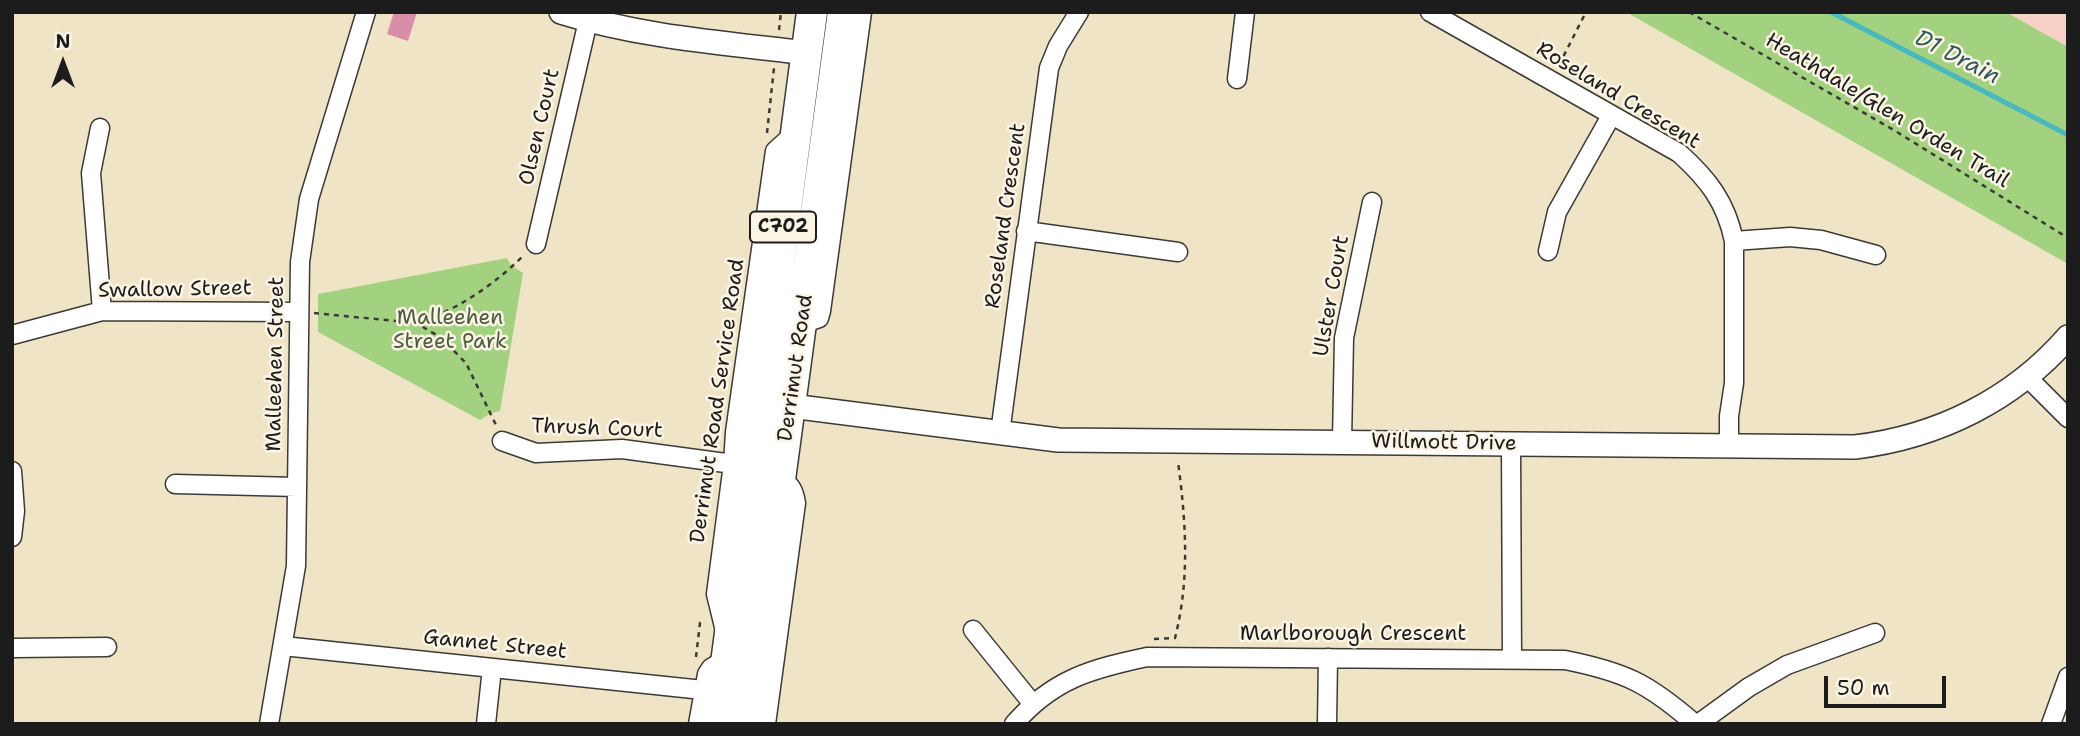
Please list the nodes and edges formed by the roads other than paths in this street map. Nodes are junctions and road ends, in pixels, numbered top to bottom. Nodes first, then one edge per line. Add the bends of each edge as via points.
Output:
1 (366, 12) edge
2 (561, 12) edge
3 (812, 12) edge
4 (843, 12) edge
5 (862, 12) edge
6 (1079, 12) edge
7 (1245, 12) edge
8 (1430, 12) edge
9 (588, 21) junction
10 (807, 53) junction
11 (837, 57) junction
12 (1237, 79) dead end
13 (1611, 116) junction
14 (100, 128) dead end
15 (788, 139) junction
16 (1372, 202) dead end
17 (1026, 231) junction
18 (1734, 241) junction
19 (536, 244) road end
20 (1548, 251) dead end
21 (1178, 252) dead end
22 (1876, 255) dead end
23 (102, 311) junction
24 (298, 312) junction
25 (802, 324) junction
26 (12, 335) edge
27 (2068, 337) edge
28 (2027, 377) junction
29 (759, 402) junction
30 (791, 406) junction
31 (2068, 418) edge
32 (1000, 433) junction
33 (502, 441) road end
34 (1342, 441) junction
35 (1511, 444) junction
36 (1734, 446) junction
37 (733, 464) junction
38 (12, 471) edge
39 (781, 478) junction
40 (175, 484) dead end
41 (297, 487) junction
42 (747, 499) junction
43 (12, 537) edge
44 (973, 630) dead end
45 (1875, 633) dead end
46 (283, 646) junction
47 (107, 647) dead end
48 (12, 648) edge
49 (727, 650) junction
50 (1328, 658) junction
51 (1512, 659) junction
52 (492, 668) junction
53 (754, 676) junction
54 (2068, 677) edge
55 (1032, 703) junction
56 (713, 705) edge
57 (269, 724) edge
58 (486, 724) edge
59 (698, 724) edge
60 (747, 724) edge
61 (766, 724) edge
62 (1014, 724) edge
63 (1327, 724) edge
64 (1696, 724) edge
65 (2051, 724) edge

1 - 24 street, Malleehen Street via 309,199
2 - 9 street
3 - 10 highway, Derrimut Road / C702
4 - 11 highway, Derrimut Road / C702
5 - 25 street via 821,311 819,318
6 - 17 street, Roseland Crescent via 1049,68
7 - 12 street
8 - 13 street, Roseland Crescent
9 - 10 street
9 - 19 street, Olsen Court
10 - 11 highway
10 - 15 highway, Derrimut Road / C702
11 - 25 highway, Derrimut Road / C702
13 - 18 street, Roseland Crescent via 1679,153 1703,175 1730,221
13 - 20 street via 1557,212
14 - 23 street via 91,173
15 - 29 highway, Derrimut Road / C702
15 - 37 street, Derrimut Road Service Road via 775,151
16 - 34 street, Ulster Court via 1344,338
17 - 21 street
17 - 32 street, Roseland Crescent
18 - 22 street via 1821,240
18 - 36 street, Roseland Crescent via 1734,383 1729,416
23 - 24 street, Swallow Street
23 - 26 street, Swallow Street
24 - 41 street, Malleehen Street
25 - 30 highway, Derrimut Road / C702
27 - 28 street, Willmott Drive
28 - 31 street
28 - 36 street, Willmott Drive via 1971,413 1883,444
29 - 30 highway
29 - 42 highway, Derrimut Road / C702
30 - 32 street, Willmott Drive
30 - 39 highway, Derrimut Road / C702
32 - 34 street, Willmott Drive via 1058,440
33 - 37 street, Thrush Court via 536,453 622,449
34 - 35 street, Willmott Drive
35 - 36 street, Willmott Drive
35 - 51 street
37 - 49 street, Derrimut Road Service Road via 716,594
38 - 43 street
39 - 42 highway via 764,480
39 - 53 highway, Derrimut Road / C702
39 - 61 street via 789,484 796,503
40 - 41 street
41 - 46 street, Malleehen Street via 296,566
42 - 49 highway, Derrimut Road / C702
44 - 55 street
45 - 64 street via 1787,665
46 - 52 street, Gannet Street
46 - 57 street, Malleehen Street
47 - 48 street
49 - 56 highway, Derrimut Road / C702
50 - 51 street, Marlborough Crescent
50 - 55 street, Marlborough Crescent via 1139,658 1087,672
50 - 63 street
51 - 64 street, Marlborough Crescent via 1565,660 1602,667 1663,696
52 - 56 street, Gannet Street
52 - 58 street
53 - 56 highway via 742,704 730,708
53 - 60 highway, Derrimut Road / C702
54 - 65 street
55 - 62 street, Marlborough Crescent
56 - 59 street

